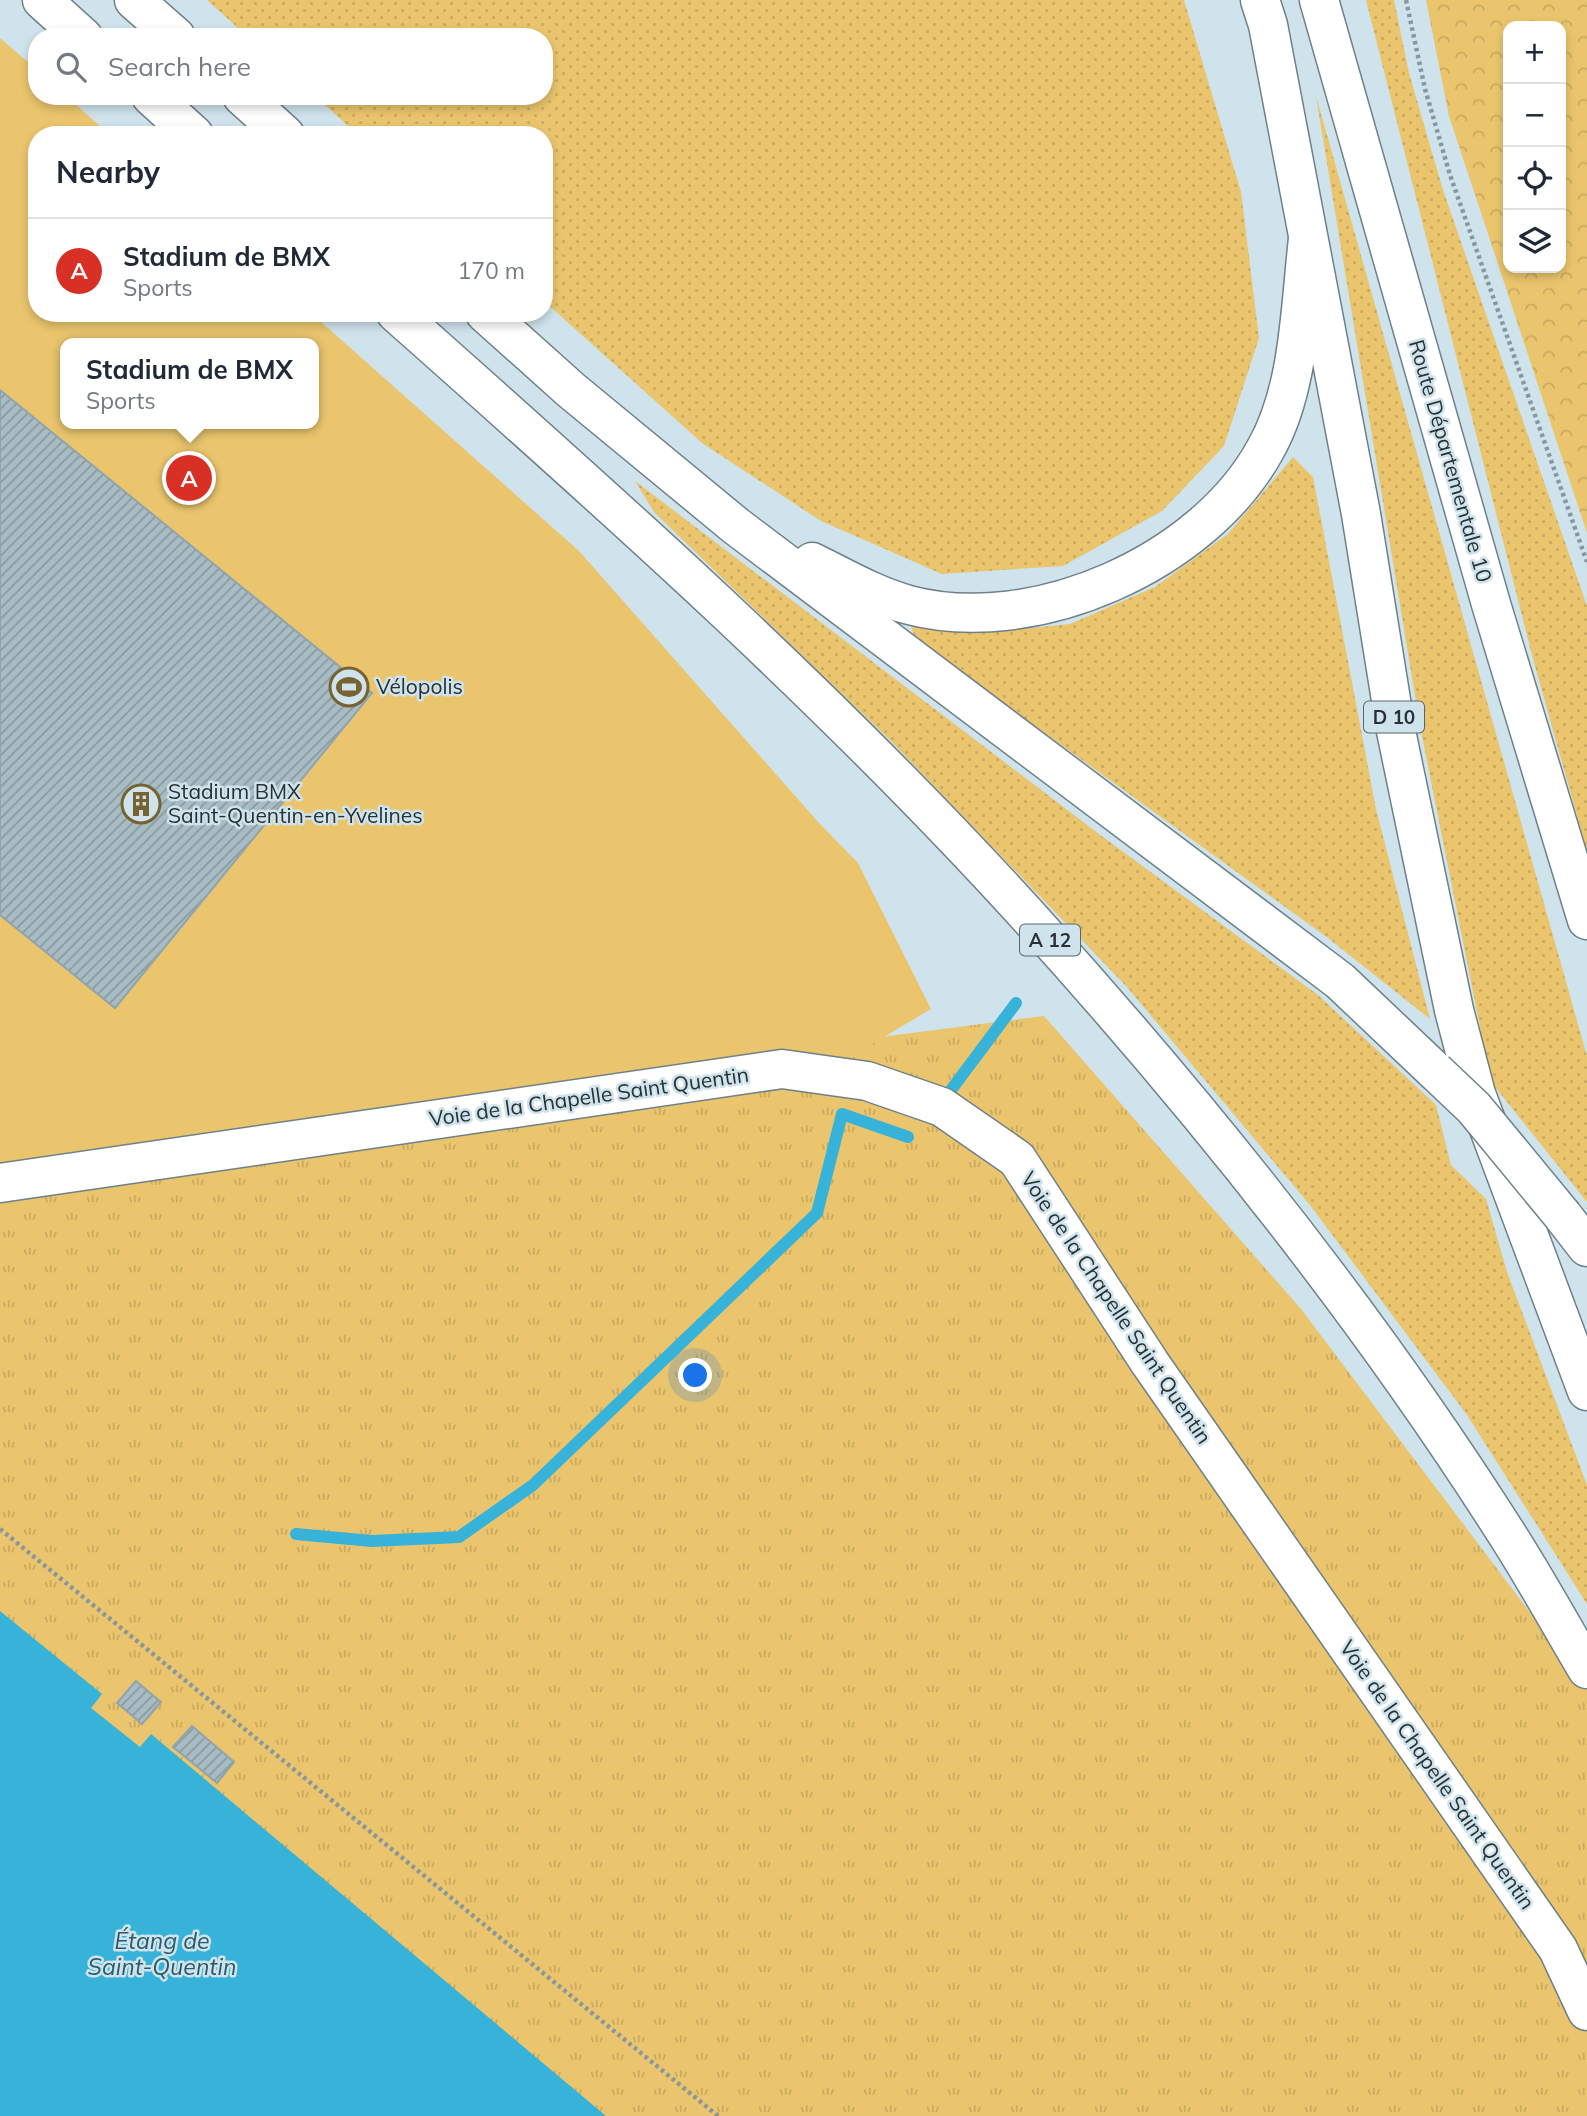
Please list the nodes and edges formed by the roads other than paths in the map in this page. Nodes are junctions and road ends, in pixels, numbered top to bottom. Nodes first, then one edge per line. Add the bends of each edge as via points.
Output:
1 (42, 0) edge
2 (135, 0) edge
3 (1319, 0) edge
4 (1260, 8) edge
5 (73, 28) edge
6 (166, 28) edge
7 (160, 105) edge
8 (252, 105) edge
9 (184, 126) edge
10 (275, 126) edge
11 (1308, 239) junction
12 (406, 322) edge
13 (495, 322) edge
14 (736, 526) junction
15 (1587, 920) edge
16 (0, 1183) edge
17 (1587, 1247) edge
18 (1587, 1391) edge
19 (1587, 1669) edge
20 (1587, 2011) edge

1 - 5 main road
2 - 6 main road
3 - 15 main road, Route Départementale 10 via 1488,593
4 - 11 main road, D 10
7 - 9 main road
8 - 10 main road
11 - 14 main road via 1294,358 1266,450 1214,516 1134,572 1041,605 993,613 958,612 889,598
11 - 18 main road, D 10 via 1361,514 1396,731 1454,1010 1476,1094
12 - 19 main road, A 12 via 740,625 913,794 1129,1029 1247,1171 1373,1336 1504,1530
13 - 14 main road
14 - 17 main road, bridge via 1340,981 1474,1108
16 - 20 main road, Voie de la Chapelle Saint Quentin via 782,1069 867,1081 942,1107 1017,1159 1150,1363 1558,1949

